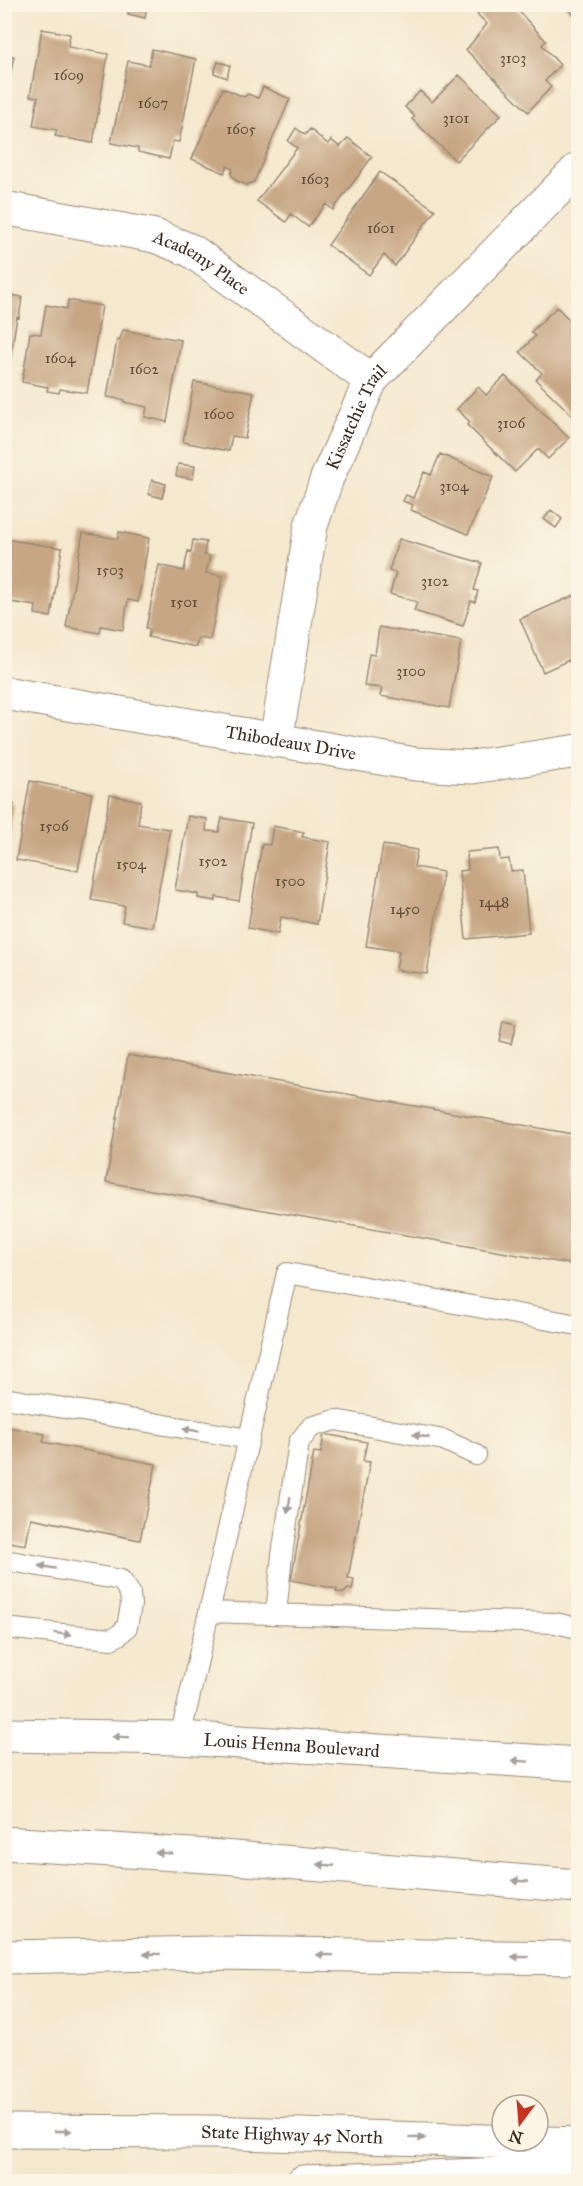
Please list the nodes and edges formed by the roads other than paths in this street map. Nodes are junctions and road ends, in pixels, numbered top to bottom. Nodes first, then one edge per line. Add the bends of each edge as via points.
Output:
1 (579, 169) edge
2 (4, 208) edge
3 (371, 380) junction
4 (4, 693) edge
5 (276, 741) junction
6 (579, 751) edge
7 (579, 1325) edge
8 (13, 1400) edge
9 (4, 1413) edge
10 (249, 1439) junction
11 (476, 1455) dead end
12 (4, 1560) edge
13 (209, 1612) junction
14 (276, 1614) junction
15 (4, 1628) edge
16 (579, 1628) edge
17 (4, 1734) edge
18 (180, 1738) junction
19 (579, 1764) edge
20 (4, 1843) edge
21 (579, 1886) edge
22 (4, 1958) edge
23 (579, 1958) edge
24 (4, 2131) edge
25 (579, 2144) edge
26 (579, 2171) edge
27 (303, 2181) edge

1 - 3 main road, Kissatchie Trail
2 - 3 main road, Academy Place via 155,236 192,251
3 - 5 main road, Kissatchie Trail via 327,478 311,526
4 - 5 main road, Thibodeaux Drive
5 - 6 main road, Thibodeaux Drive via 414,764 472,767
7 - 10 lane via 287,1273
8 - 9 lane
10 -> 8 lane
10 - 13 lane
11 -> 14 lane via 444,1440 335,1420 311,1427 299,1442
15 -> 12 lane via 111,1639 127,1627 131,1605 130,1593 121,1580
13 - 14 lane
13 - 18 lane
14 - 16 lane via 555,1623
18 -> 17 main road, Louis Henna Boulevard
19 -> 18 main road, Louis Henna Boulevard
21 -> 20 main road
23 -> 22 main road via 211,1953
24 -> 25 main road, State Highway 45 North via 211,2132
26 - 27 main road

